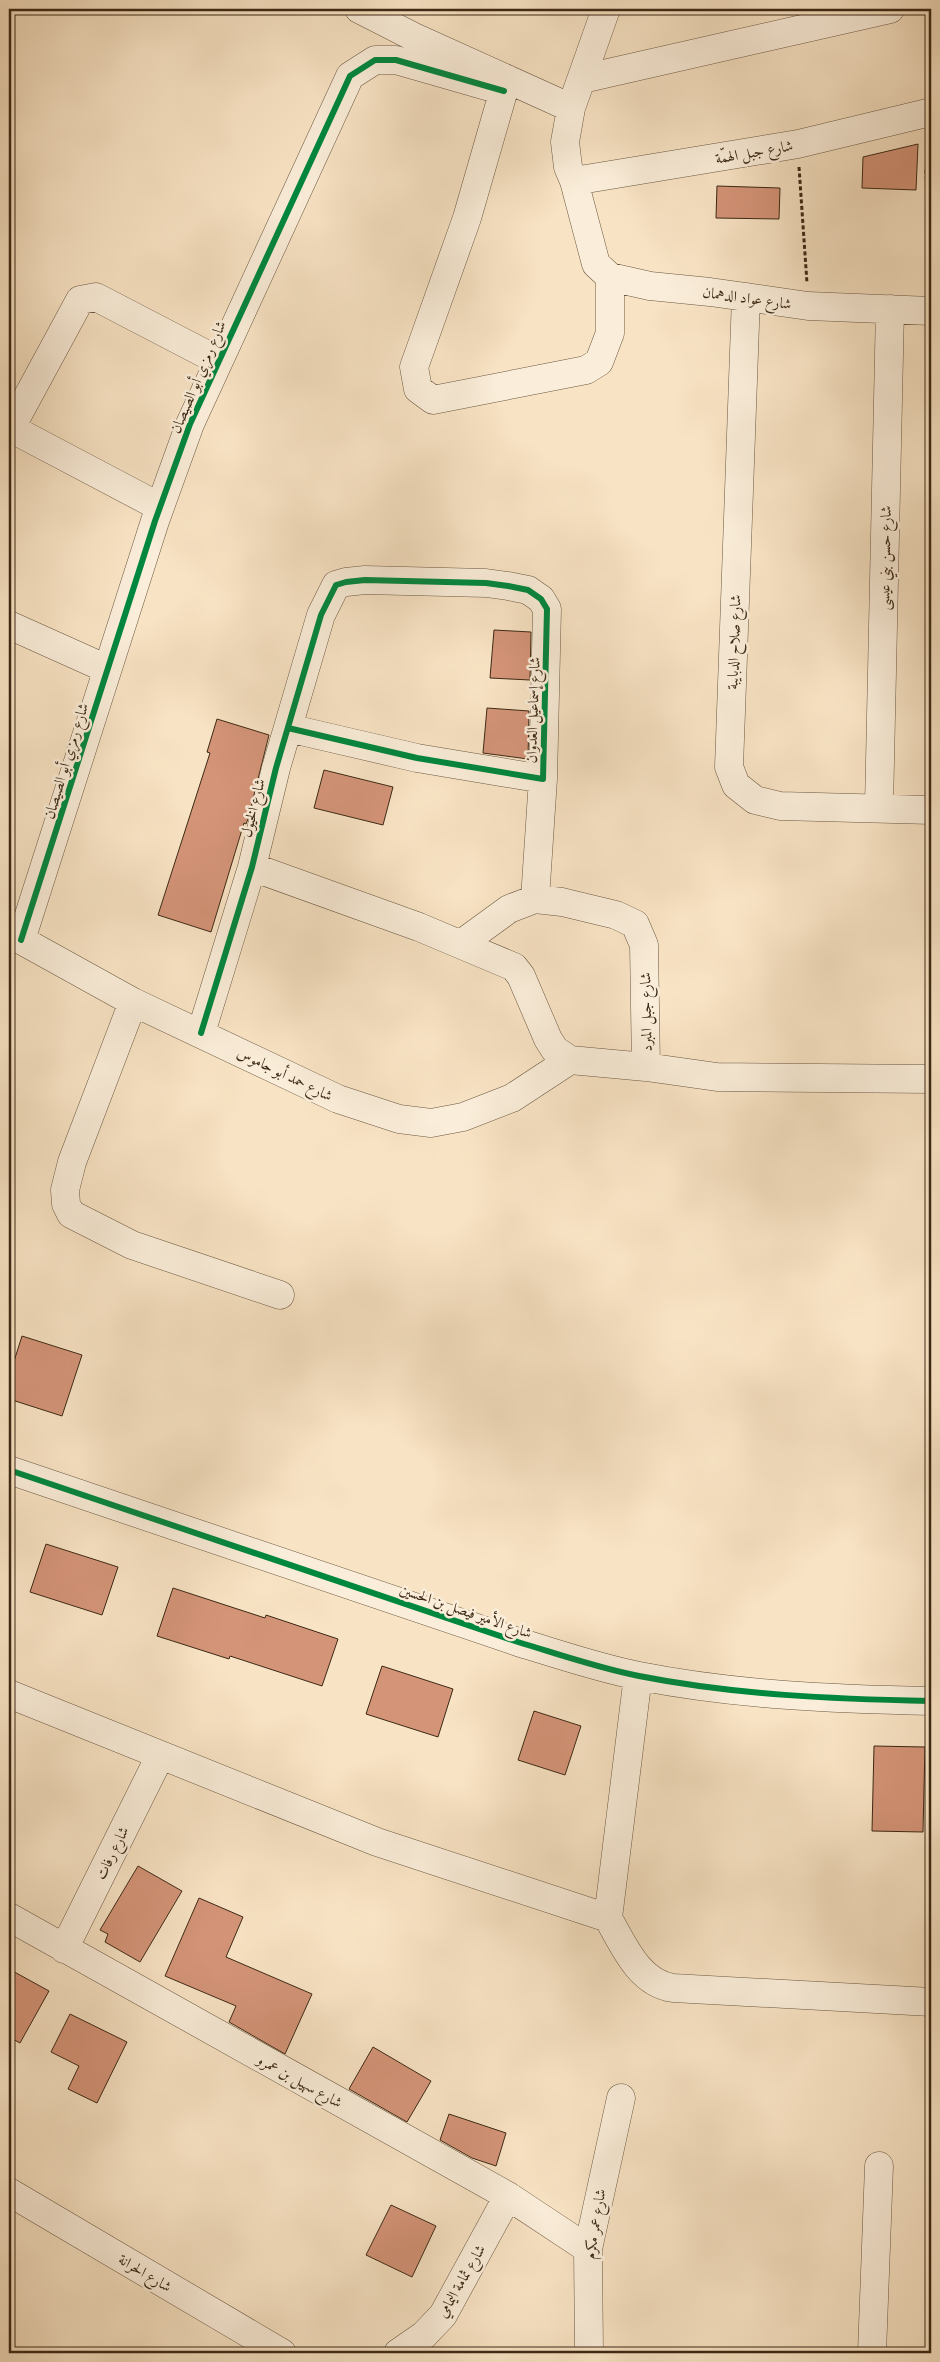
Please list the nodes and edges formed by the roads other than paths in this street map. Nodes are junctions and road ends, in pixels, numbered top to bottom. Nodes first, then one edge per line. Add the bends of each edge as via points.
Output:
1 (359, 9) edge
2 (606, 9) edge
3 (890, 9) edge
4 (582, 79) junction
5 (506, 85) junction
6 (571, 108) junction
7 (931, 112) edge
8 (574, 181) junction
9 (610, 277) junction
10 (746, 297) junction
11 (890, 310) junction
12 (931, 311) edge
13 (219, 361) junction
14 (160, 508) junction
15 (333, 590) joint
16 (9, 625) edge
17 (108, 670) junction
18 (288, 728) junction
19 (543, 779) junction
20 (879, 807) junction
21 (931, 810) edge
22 (252, 867) junction
23 (535, 899) junction
24 (15, 938) edge
25 (461, 944) junction
26 (133, 1002) junction
27 (201, 1033) junction
28 (570, 1060) junction
29 (646, 1067) junction
30 (931, 1080) edge
31 (280, 1295) dead end
32 (9, 1470) edge
33 (638, 1676) junction
34 (9, 1694) edge
35 (931, 1701) edge
36 (160, 1756) junction
37 (9, 1917) edge
38 (608, 1918) junction
39 (64, 1950) junction
40 (931, 2002) edge
41 (620, 2098) dead end
42 (878, 2166) dead end
43 (9, 2192) edge
44 (508, 2196) junction
45 (588, 2249) junction
46 (282, 2353) edge
47 (398, 2353) edge
48 (589, 2353) edge
49 (872, 2353) edge

1 - 5 street
2 - 4 street
3 - 4 street
4 - 6 street
5 - 6 street
5 - 9 street via 467,218 414,367 418,389 433,400 586,370 599,362 610,334
5 - 13 street, شارع رمزي أبو الصيصان via 396,60 375,60 350,76
6 - 8 street via 565,142 568,167
7 - 8 street, شارع جبل الهمّة via 798,144
8 - 9 street via 596,264
9 - 10 street, شارع عواد الدهمان via 650,286
10 - 11 street, شارع عواد الدهمان via 808,306
10 - 20 street, شارع صلاح الدبايبة via 729,767 736,784 755,800 780,806
11 - 12 street, شارع عواد الدهمان
11 - 20 street, شارع حسن بني عيسى
13 - 14 street, شارع رمزي أبو الصيصان via 190,424
13 - 14 street via 96,297 80,300 15,420 16,430
14 - 17 street, شارع رمزي أبو الصيصان
15 - 18 street, شارع الخيول via 321,615
15 - 19 street, شارع إسماعيل العدوان via 336,585 365,580 461,582 528,590 541,599 548,616
16 - 17 street
17 - 24 street, شارع رمزي أبو الصيصان
18 - 19 street, شارع إسماعيل العدوان via 417,758
18 - 22 street, شارع الخيول
19 - 23 street
20 - 21 street, شارع صلاح الدبايبة
22 - 25 street
22 - 27 street, شارع الخيول
23 - 25 street, شارع جبل المبرد via 509,909
23 - 29 street, شارع جبل المبرد via 616,915 635,924 644,945
24 - 26 street, شارع حمد أبو جاموس
25 - 28 street via 514,967 548,1039 555,1050
26 - 27 street, شارع حمد أبو جاموس
26 - 31 street via 67,1177 66,1204 71,1214 132,1245
27 - 28 street, شارع حمد أبو جاموس via 338,1099 399,1120 431,1123 463,1117 512,1098
28 - 29 street
29 - 30 street, شارع جبل المبرد via 717,1077
32 - 33 street, شارع الأمير فيصل بن الحسين via 518,1642
33 - 35 street, شارع الأمير فيصل بن الحسين via 734,1690
33 - 38 street
34 - 36 street
36 - 38 street via 377,1842
36 - 39 street, شارع رفات
37 - 39 street, شارع سهيل بن عمرو
38 - 40 street via 643,1973 662,1986
39 - 44 street, شارع سهيل بن عمرو
41 - 45 street, شارع عمر مكرم
42 - 49 street
43 - 46 street, شارع الحرانة
44 - 45 street, شارع سهيل بن عمرو
44 - 47 street, شارع ثمامة اليمامي via 443,2315 424,2335
45 - 48 street, شارع عمر مكرم

